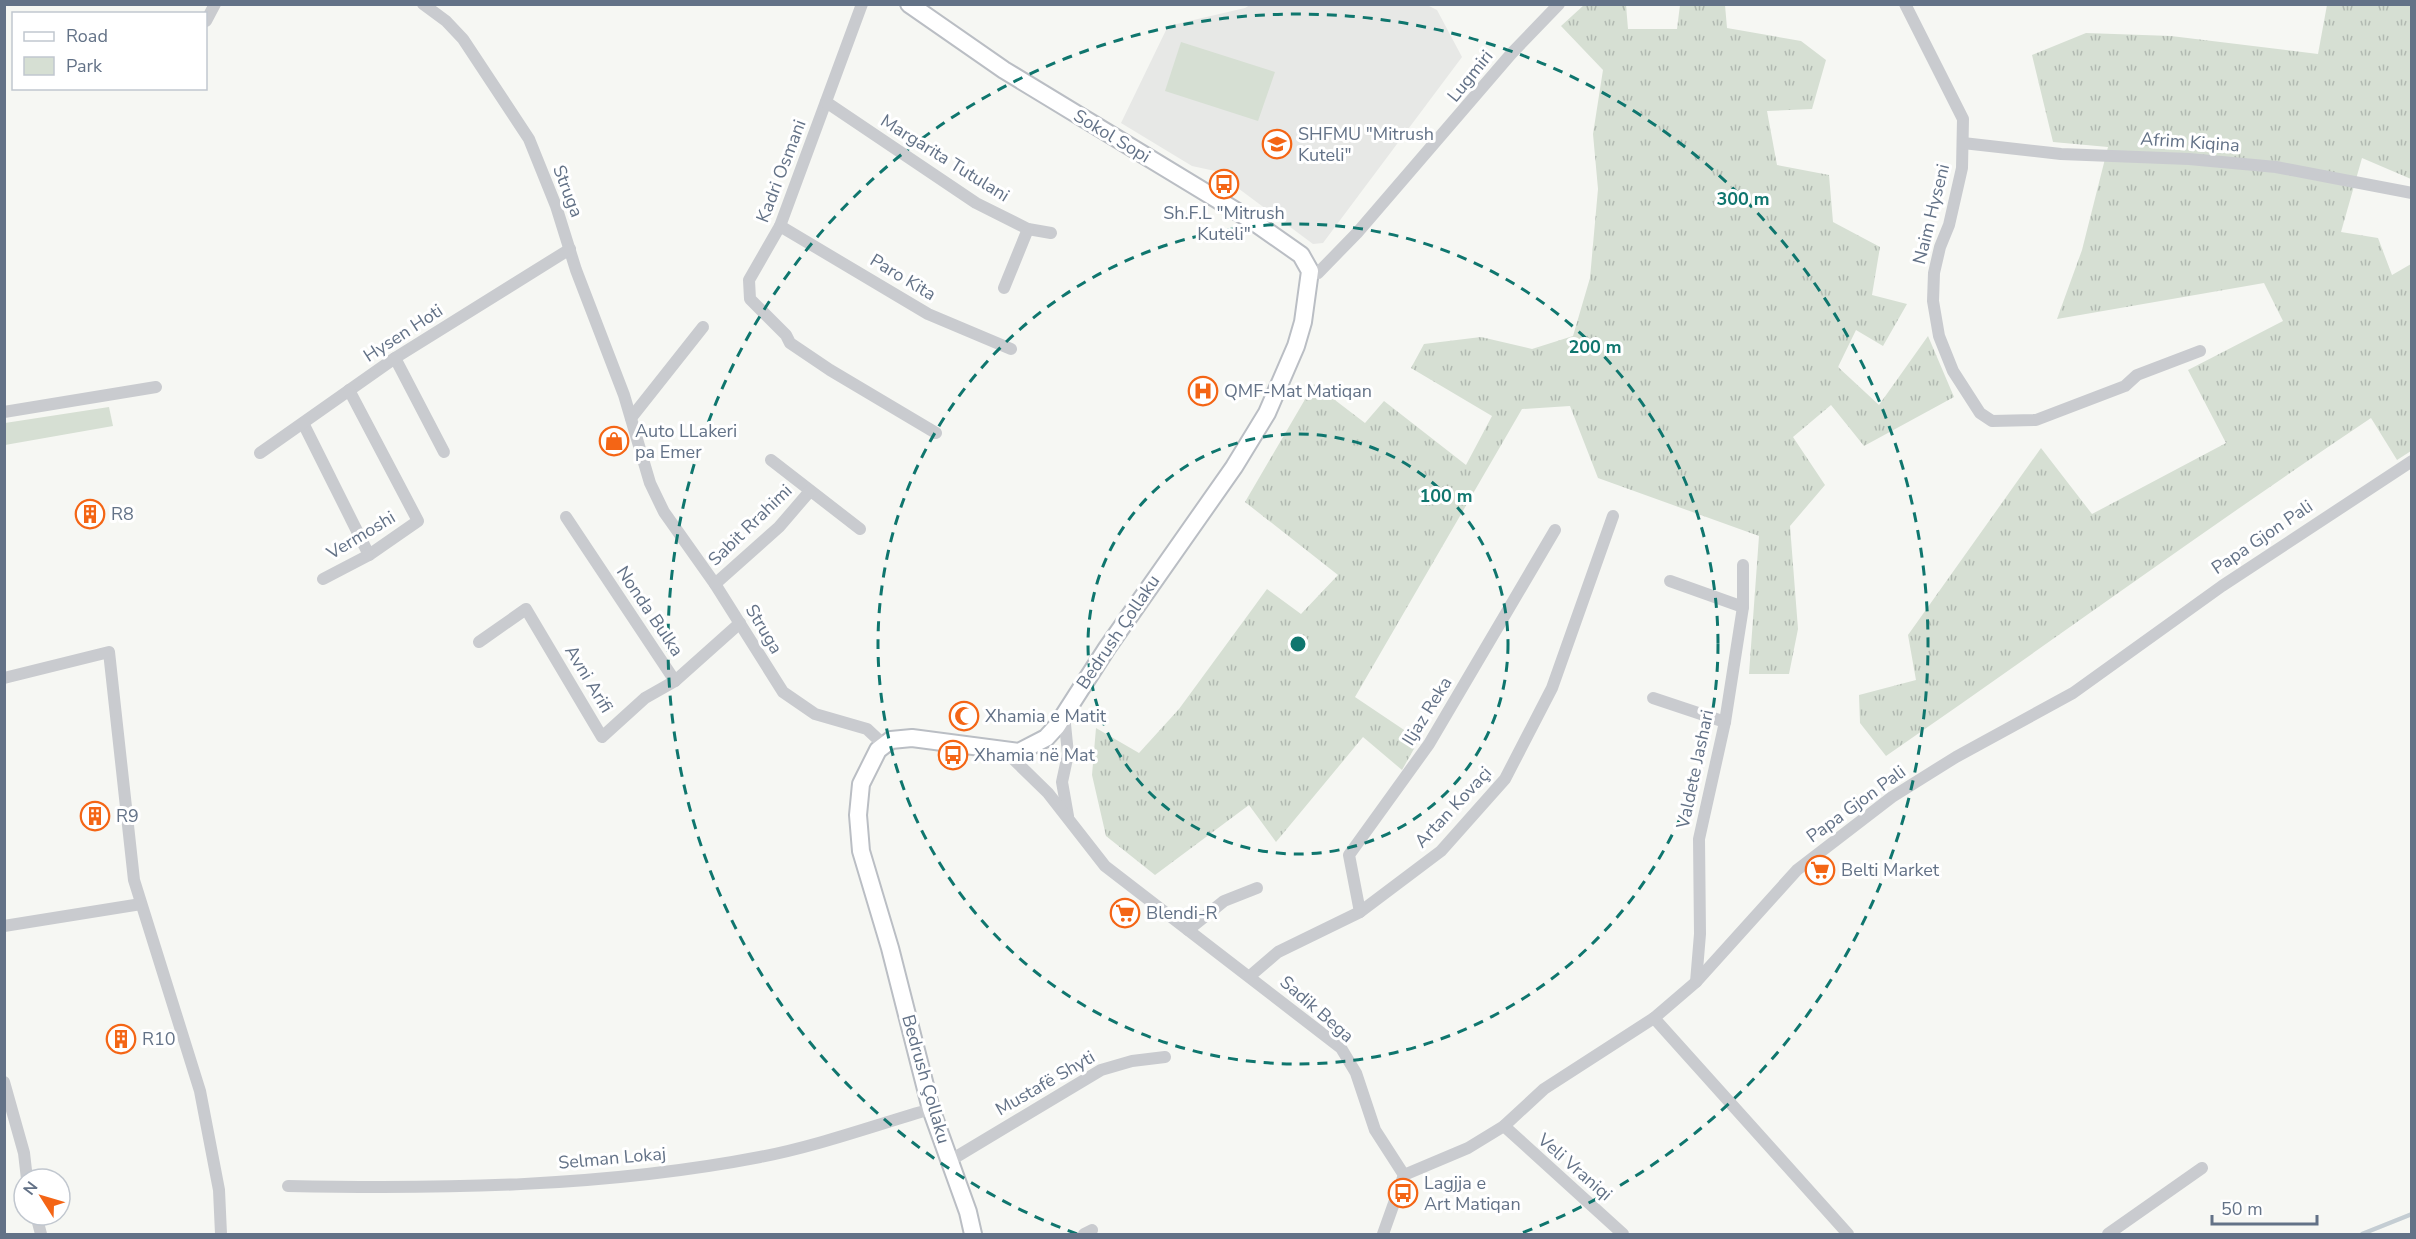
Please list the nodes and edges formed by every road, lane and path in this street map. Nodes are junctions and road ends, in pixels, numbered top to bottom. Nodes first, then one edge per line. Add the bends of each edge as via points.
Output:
1 (215, 4) edge
2 (423, 4) edge
3 (862, 4) edge
4 (909, 4) edge
5 (1559, 4) edge
6 (1905, 4) edge
7 (207, 19) edge
8 (826, 102) junction
9 (1964, 143) junction
10 (2412, 193) edge
11 (780, 226) junction
12 (1028, 228) junction
13 (1051, 233) dead end
14 (570, 249) junction
15 (1310, 271) junction
16 (1004, 288) dead end
17 (703, 327) dead end
18 (1011, 349) dead end
19 (2200, 351) dead end
20 (395, 358) junction
21 (156, 387) dead end
22 (349, 390) junction
23 (4, 412) edge
24 (631, 418) junction
25 (303, 423) junction
26 (936, 433) dead end
27 (444, 452) dead end
28 (260, 453) dead end
29 (771, 460) dead end
30 (2412, 461) edge
31 (810, 491) junction
32 (1613, 516) dead end
33 (566, 517) dead end
34 (860, 529) dead end
35 (1556, 530) dead end
36 (369, 555) junction
37 (1743, 565) dead end
38 (323, 579) dead end
39 (1671, 581) dead end
40 (715, 584) junction
41 (1743, 607) junction
42 (740, 623) junction
43 (479, 642) dead end
44 (4, 678) edge
45 (675, 681) junction
46 (1653, 698) dead end
47 (1064, 714) junction
48 (1725, 722) junction
49 (883, 744) junction
50 (1005, 751) junction
51 (1068, 818) junction
52 (1257, 888) dead end
53 (141, 904) junction
54 (1360, 912) junction
55 (4, 926) edge
56 (1188, 930) junction
57 (1250, 976) junction
58 (1696, 982) junction
59 (1654, 1018) junction
60 (1165, 1057) dead end
61 (4, 1082) edge
62 (932, 1109) junction
63 (1504, 1126) junction
64 (951, 1160) junction
65 (26, 1167) edge
66 (2202, 1167) dead end
67 (1404, 1175) junction
68 (288, 1186) dead end
69 (221, 1234) edge
70 (973, 1234) edge
71 (1383, 1234) edge
72 (1623, 1234) edge
73 (1848, 1234) edge
74 (2109, 1234) edge

1 - 7 street
2 - 14 street, Struga via 463,39 529,139
3 - 8 street, Kadri Osmani
4 - 15 street, Sokol Sopi via 1004,70 1251,220 1301,255
5 - 15 street, Lugmiri via 1357,233 1318,273
6 - 9 street, Naim Hyseni via 1958,105
8 - 11 street, Kadri Osmani
8 - 12 street, Margarita Tutulani via 976,202
9 - 10 street, Afrim Kiqina via 2061,154 2276,167
9 - 19 street, Naim Hyseni via 1956,196 1934,273 1933,301 1939,336 1953,371 1980,413 1992,421 2036,420 2125,386 2138,375
11 - 18 street, Paro Kita via 928,314
11 - 26 street, Kadri Osmani via 749,280 750,299 790,343
12 - 13 street, Margarita Tutulani
12 - 16 street
14 - 20 street, Hysen Hoti
14 - 24 street, Struga
15 - 47 street, Bedrush Çollaku via 1301,330 1267,413
17 - 24 street
20 - 22 street, Hysen Hoti
20 - 27 street
21 - 23 street
22 - 25 street, Hysen Hoti
22 - 36 street, Vermoshi via 418,521
24 - 40 street, Struga via 650,483 664,512
25 - 28 street, Hysen Hoti
25 - 36 street
29 - 31 street, Sabit Rrahimi
30 - 58 street, Papa Gjon Pali via 2222,586 2073,693 1892,797 1797,870
31 - 34 street, Sabit Rrahimi
31 - 40 street, Sabit Rrahimi via 779,527
32 - 54 street, Artan Kovaçi via 1552,688 1505,779 1441,851
33 - 45 street, Nonda Bulka
35 - 54 street, Iljaz Reka via 1429,744 1349,855
36 - 38 street, Vermoshi
37 - 41 street, Valdete Jashari
39 - 41 street
40 - 42 street, Struga
41 - 48 street, Valdete Jashari
42 - 45 street, Nonda Bulka
42 - 49 street, Struga via 777,684 794,701 815,714 867,729
43 - 45 street, Avni Arifi via 526,609 602,737 645,698
44 - 53 street via 109,652 129,849
46 - 48 street
47 - 50 street, Bedrush Çollaku via 1046,738 1032,747 1019,752
47 - 51 street, Sadik Bega via 1068,754 1062,782
48 - 58 street, Valdete Jashari via 1699,839
49 - 50 street, Bedrush Çollaku via 912,738
49 - 62 street, Bedrush Çollaku via 869,765 858,794 859,841
50 - 51 street, Sadik Bega
51 - 56 street, Sadik Bega via 1105,866
52 - 56 street via 1224,901
53 - 55 street
53 - 69 street via 200,1091 219,1190
54 - 57 street, Artan Kovaçi via 1278,952
56 - 57 street, Sadik Bega
57 - 67 street, Sadik Bega via 1341,1048 1356,1073 1375,1130
58 - 59 street, Papa Gjon Pali
59 - 63 street, Papa Gjon Pali via 1544,1089
59 - 73 street
60 - 64 street, Mustafë Shyti via 1101,1070
61 - 65 street
62 - 64 street, Bedrush Çollaku
62 - 68 street, Selman Lokaj via 763,1156 679,1171 598,1179 396,1188
63 - 67 street, Papa Gjon Pali via 1468,1148
63 - 72 street, Veli Vraniqi
64 - 70 street, Bedrush Çollaku
66 - 74 street
67 - 71 street

